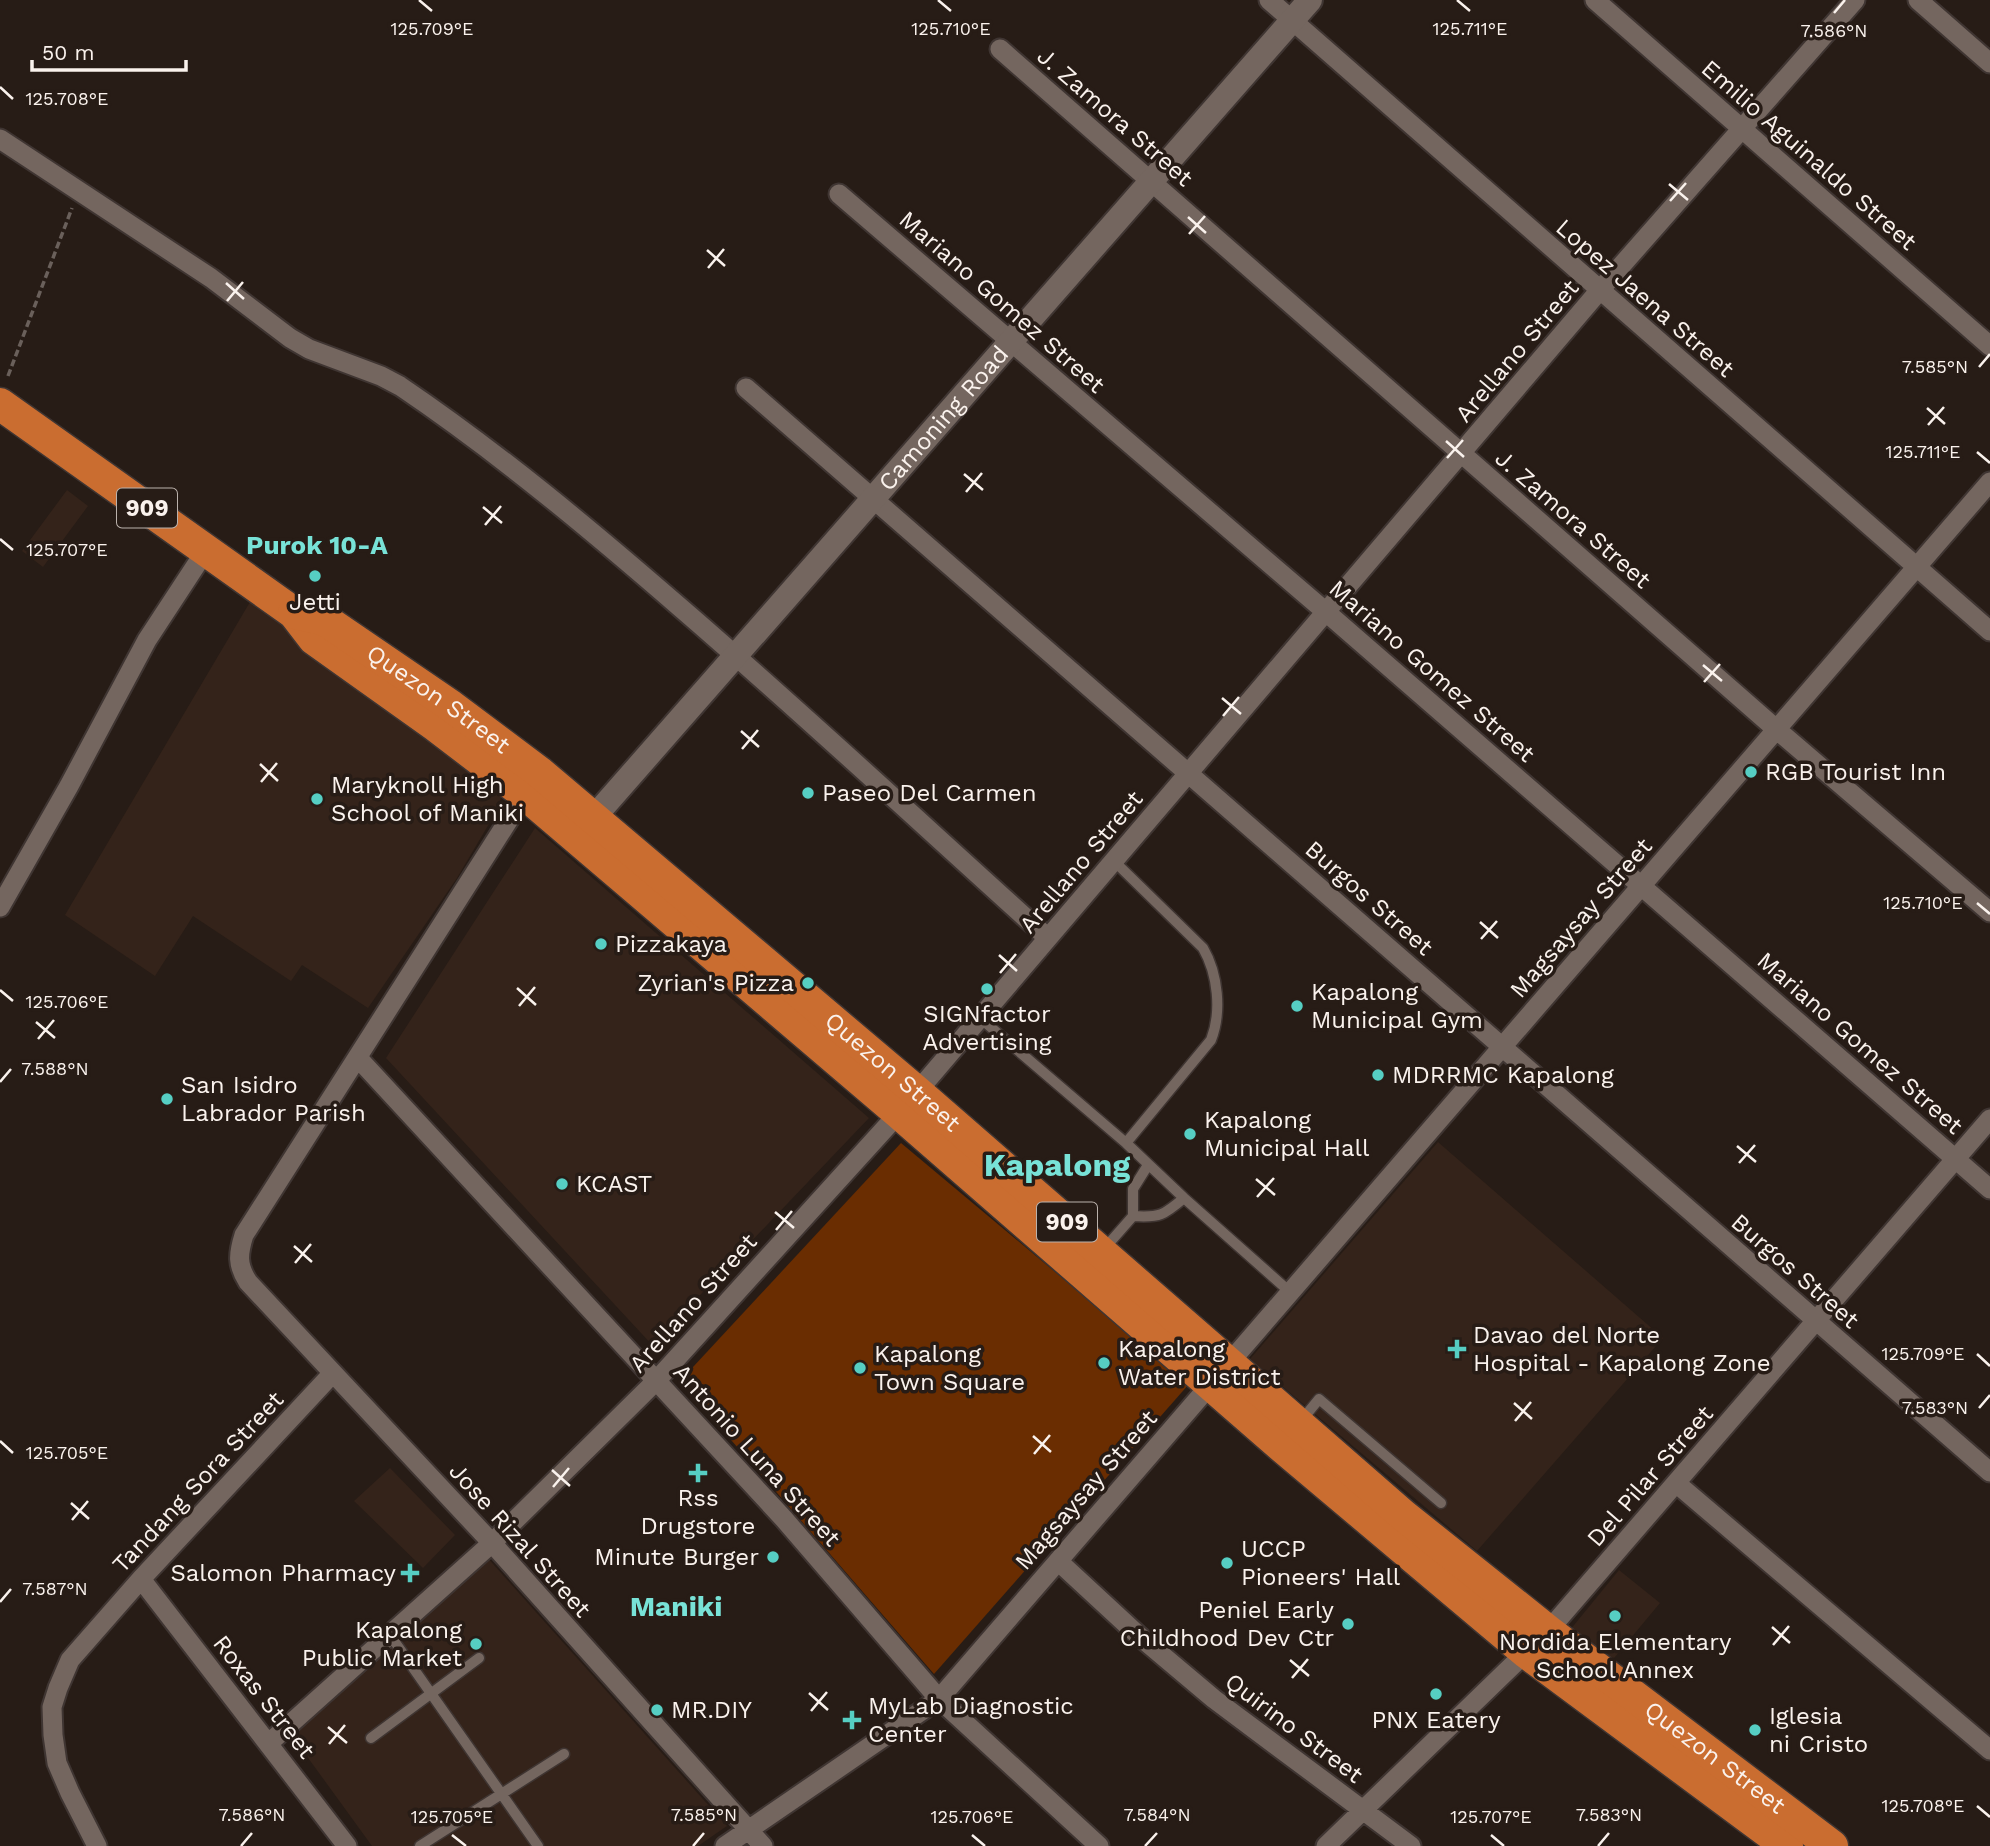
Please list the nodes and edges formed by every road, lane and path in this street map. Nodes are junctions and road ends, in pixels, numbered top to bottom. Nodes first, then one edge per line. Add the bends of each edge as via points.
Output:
1 (1269, 0) edge
2 (1310, 0) edge
3 (1595, 0) edge
4 (1855, 0) edge
5 (1918, 0) edge
6 (1292, 21) junction
7 (1000, 49) dead end
8 (1990, 63) edge
9 (1742, 129) junction
10 (0, 139) edge
11 (1152, 182) junction
12 (78, 192) junction
13 (839, 194) dead end
14 (1599, 291) junction
15 (1012, 342) junction
16 (1990, 346) edge
17 (747, 388) dead end
18 (5, 406) edge
19 (1461, 453) junction
20 (1990, 482) edge
21 (874, 499) junction
22 (206, 550) junction
23 (1917, 566) junction
24 (1326, 611) junction
25 (1990, 631) edge
26 (736, 656) junction
27 (1776, 729) junction
28 (1189, 772) junction
29 (532, 783) junction
30 (585, 828) junction
31 (1114, 861) junction
32 (1642, 886) junction
33 (0, 907) edge
34 (1990, 912) edge
35 (1048, 938) junction
36 (979, 1018) junction
37 (1502, 1047) junction
38 (358, 1058) junction
39 (908, 1102) junction
40 (1990, 1119) edge
41 (1126, 1143) junction
42 (1956, 1158) junction
43 (1148, 1165) junction
44 (1990, 1189) edge
45 (1184, 1198) junction
46 (1133, 1216) junction
47 (1092, 1262) junction
48 (1290, 1292) junction
49 (1815, 1322) junction
50 (332, 1374) junction
51 (1219, 1374) junction
52 (656, 1381) junction
53 (1289, 1435) junction
54 (1990, 1472) edge
55 (1676, 1483) junction
56 (1441, 1503) dead end
57 (492, 1543) junction
58 (1058, 1561) junction
59 (141, 1579) junction
60 (390, 1635) junction
61 (1538, 1642) junction
62 (479, 1658) dead end
63 (431, 1694) junction
64 (939, 1699) junction
65 (372, 1738) dead end
66 (269, 1743) junction
67 (1990, 1750) edge
68 (564, 1754) dead end
69 (501, 1794) junction
70 (1364, 1812) junction
71 (747, 1831) junction
72 (97, 1846) edge
73 (347, 1846) edge
74 (420, 1846) edge
75 (538, 1846) edge
76 (725, 1846) edge
77 (762, 1846) edge
78 (1099, 1846) edge
79 (1326, 1846) edge
80 (1411, 1846) edge
81 (1787, 1846) edge
82 (1832, 1846) edge

1 - 6 street, Lopez Jaena Street
2 - 6 street, Camoning Road
3 - 9 street, Emilio Aguinaldo Street
4 - 9 street, Arellano Street
5 - 8 street
6 - 11 street, Camoning Road
6 - 14 street, Lopez Jaena Street
7 - 11 street, J. Zamora Street
9 - 14 street, Arellano Street
9 - 16 street, Emilio Aguinaldo Street
10 - 12 street
11 - 15 street, Camoning Road
11 - 19 street, J. Zamora Street
12 - 18 path
12 - 26 street via 212,278 290,338 381,376 423,402 607,544
13 - 15 street, Mariano Gomez Street
14 - 19 street, Arellano Street
14 - 23 street, Lopez Jaena Street
15 - 21 street, Camoning Road
15 - 24 street, Mariano Gomez Street
17 - 21 street, Burgos Street
18 - 22 highway, Quezon Street / 909
19 - 24 street, Arellano Street
19 - 27 street, J. Zamora Street
20 - 23 street, Magsaysay Street
21 - 26 street, Camoning Road
21 - 28 street, Burgos Street
22 - 29 highway, Quezon Street / 909 via 294,613 325,620 450,706
22 - 33 street via 148,640
23 - 25 street, Lopez Jaena Street
23 - 27 street, Magsaysay Street
24 - 28 street, Arellano Street
24 - 32 street, Mariano Gomez Street
26 - 30 street, Camoning Road
26 - 35 street
27 - 32 street, Magsaysay Street
27 - 34 street, J. Zamora Street
28 - 31 street, Arellano Street
28 - 37 street, Burgos Street
29 - 30 highway, Quezon Street / 909
29 - 38 street
30 - 39 highway, Quezon Street / 909
31 - 35 street, Arellano Street
31 - 41 lane via 1203,948 1210,962 1218,1012 1211,1040
32 - 37 street, Magsaysay Street
32 - 42 street, Mariano Gomez Street
35 - 36 street, Arellano Street
36 - 39 street, Arellano Street
36 - 41 lane
37 - 48 street, Magsaysay Street
37 - 49 street, Burgos Street
38 - 50 street, Jose Rizal Street via 244,1235 239,1254 247,1282
38 - 52 street, Antonio Luna Street
39 - 47 highway, Quezon Street / 909
39 - 52 street, Arellano Street
40 - 42 street, Del Pilar Street
41 - 43 lane
42 - 44 street, Mariano Gomez Street
42 - 49 street, Del Pilar Street
43 - 45 lane
43 - 46 lane via 1133,1189
45 - 46 lane via 1164,1215
45 - 48 lane
46 - 47 lane
47 - 51 highway, Quezon Street / 909
48 - 51 street, Magsaysay Street
49 - 54 street, Burgos Street
49 - 55 street, Del Pilar Street
50 - 57 street, Jose Rizal Street
50 - 59 street, Tandang Sora Street
51 - 53 highway, Quezon Street / 909
51 - 58 street, Magsaysay Street
52 - 57 street, Arellano Street
52 - 64 street, Antonio Luna Street
53 - 56 lane via 1320,1399
53 - 61 highway, Quezon Street / 909 via 1404,1516
55 - 61 street, Del Pilar Street
55 - 67 street
57 - 60 street, Arellano Street
57 - 71 street, Jose Rizal Street
58 - 64 street, Magsaysay Street
58 - 70 street, Quirino Street via 1214,1699
59 - 66 street, Roxas Street
59 - 72 street, Tandang Sora Street via 70,1660 52,1707 61,1773
60 - 63 lane
60 - 66 street, Arellano Street
61 - 70 street, Del Pilar Street
61 - 81 highway, Quezon Street / 909
61 - 82 highway, Quezon Street / 909
62 - 63 lane
63 - 65 lane
63 - 69 lane
64 - 71 street, Magsaysay Street
64 - 78 street, Antonio Luna Street
66 - 73 street, Roxas Street
68 - 69 lane
69 - 74 lane
69 - 75 lane
70 - 79 street, Del Pilar Street
70 - 80 street, Quirino Street
71 - 76 street, Magsaysay Street
71 - 77 street, Jose Rizal Street

